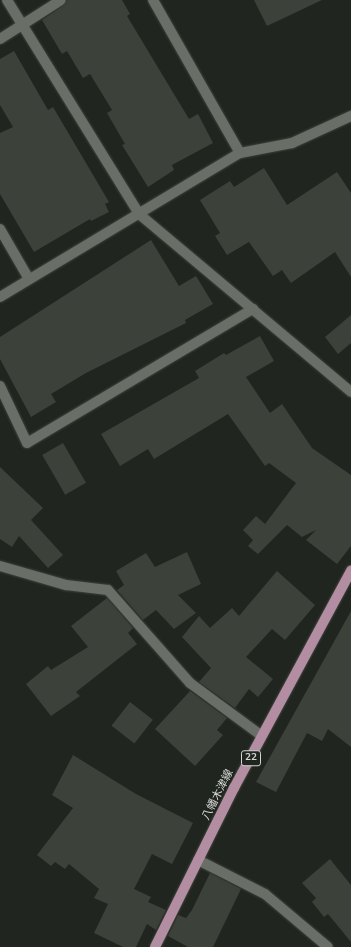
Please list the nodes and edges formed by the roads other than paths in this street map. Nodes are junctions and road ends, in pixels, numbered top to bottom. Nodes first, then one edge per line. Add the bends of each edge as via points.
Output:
1 (7, 0) edge
2 (61, 0) edge
3 (153, 0) edge
4 (22, 25) junction
5 (0, 39) edge
6 (351, 116) edge
7 (240, 153) junction
8 (139, 214) junction
9 (0, 229) edge
10 (29, 279) junction
11 (0, 297) edge
12 (253, 309) junction
13 (0, 386) edge
14 (351, 392) edge
15 (0, 566) edge
16 (351, 571) edge
17 (262, 736) junction
18 (198, 860) junction
19 (155, 947) edge
20 (328, 947) edge

1 - 4 street
2 - 4 street
3 - 7 street
4 - 5 street
4 - 8 street
6 - 7 street via 292,143
7 - 8 street
8 - 10 street
8 - 12 street
9 - 10 street
10 - 11 street
12 - 13 street via 27,444
12 - 14 street
15 - 17 street via 66,585 108,590 190,683
16 - 17 main road, 八幡木津線 / 22
17 - 18 main road, 八幡木津線 / 22
18 - 19 main road, 八幡木津線 / 22
18 - 20 street via 265,894

